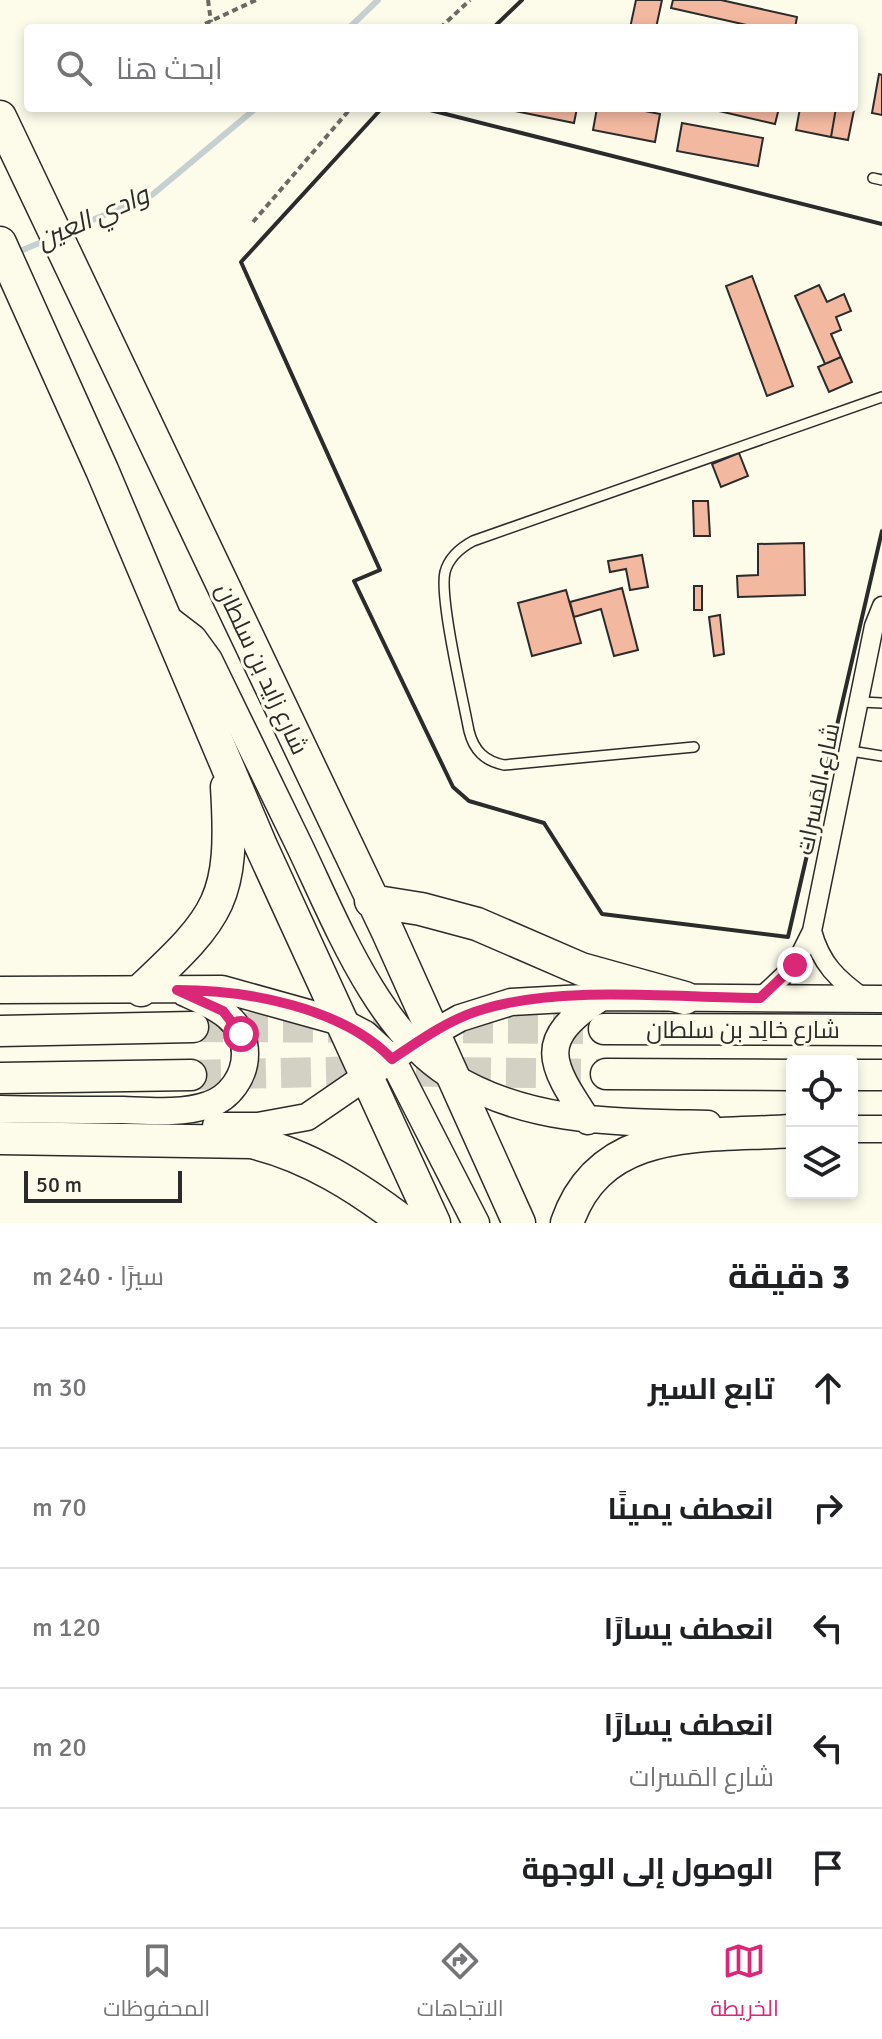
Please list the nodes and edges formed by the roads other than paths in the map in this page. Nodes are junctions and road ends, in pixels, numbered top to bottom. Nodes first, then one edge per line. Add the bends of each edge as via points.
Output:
1 (0, 117) edge
2 (0, 243) edge
3 (882, 397) edge
4 (882, 606) edge
5 (163, 615) junction
6 (882, 639) edge
7 (870, 656) junction
8 (861, 702) junction
9 (882, 703) edge
10 (694, 747) dead end
11 (851, 751) junction
12 (882, 756) edge
13 (226, 764) junction
14 (371, 901) junction
15 (812, 931) junction
16 (0, 990) edge
17 (141, 990) junction
18 (177, 990) junction
19 (602, 997) junction
20 (685, 998) junction
21 (760, 998) junction
22 (873, 999) edge
23 (344, 1023) junction
24 (193, 1027) tunnel mouth
25 (604, 1029) tunnel mouth
26 (882, 1030) edge
27 (0, 1031) edge
28 (402, 1053) junction
29 (606, 1074) tunnel mouth
30 (191, 1075) tunnel mouth
31 (786, 1075) edge
32 (858, 1075) edge
33 (882, 1075) edge
34 (452, 1076) junction
35 (0, 1078) edge
36 (0, 1109) edge
37 (588, 1121) junction
38 (0, 1123) edge
39 (858, 1129) edge
40 (882, 1129) edge
41 (786, 1130) edge
42 (786, 1130) edge
43 (0, 1138) edge
44 (405, 1223) edge
45 (434, 1223) edge
46 (476, 1223) edge
47 (519, 1223) edge
48 (567, 1223) edge

1 - 14 highway, شارع زايد بن سلطان
2 - 5 highway, شارع زايد بن سلطان
3 - 10 lane via 473,541 451,557 445,596 469,731 484,758 504,765
4 - 7 street, شارع المَسرات
5 - 13 highway, شارع زايد بن سلطان
5 - 28 main road via 193,638 209,660
6 - 7 street, شارع المَسرات
7 - 8 street, شارع المَسرات
8 - 9 lane
8 - 11 street, شارع المَسرات
11 - 12 lane
11 - 15 street, شارع المَسرات
13 - 17 highway via 230,851 217,904 202,930
13 - 23 highway, شارع زايد بن سلطان
14 - 20 highway via 477,924 581,969
14 - 28 highway, شارع زايد بن سلطان
15 - 21 street, شارع المَسرات via 795,965
15 - 22 street via 827,968
16 - 17 main road
17 - 18 main road
18 - 23 main road via 243,993
18 - 36 main road via 223,1011 241,1034 245,1063 222,1099 164,1111
19 - 20 main road
19 - 28 main road via 511,1002 481,1009
19 - 37 main road via 574,1015 556,1041 554,1062
20 - 21 main road
21 - 22 main road
23 - 28 highway, شارع زايد بن سلطان
24 - 27 main road
25 - 26 main road, شارع خالِد بن سلطان
28 - 34 highway, شارع زايد بن سلطان
28 - 38 main road via 307,1117 284,1123
28 - 45 highway, شارع زايد بن سلطان
28 - 46 main road
29 - 31 main road, شارع خالِد بن سلطان
30 - 35 main road
32 - 33 main road, شارع خالِد بن سلطان
34 - 37 main road via 535,1109
34 - 47 highway, شارع زايد بن سلطان
37 - 41 main road
39 - 40 main road
42 - 48 highway via 697,1135 629,1149 588,1182
43 - 44 highway via 251,1142 277,1148 340,1179

